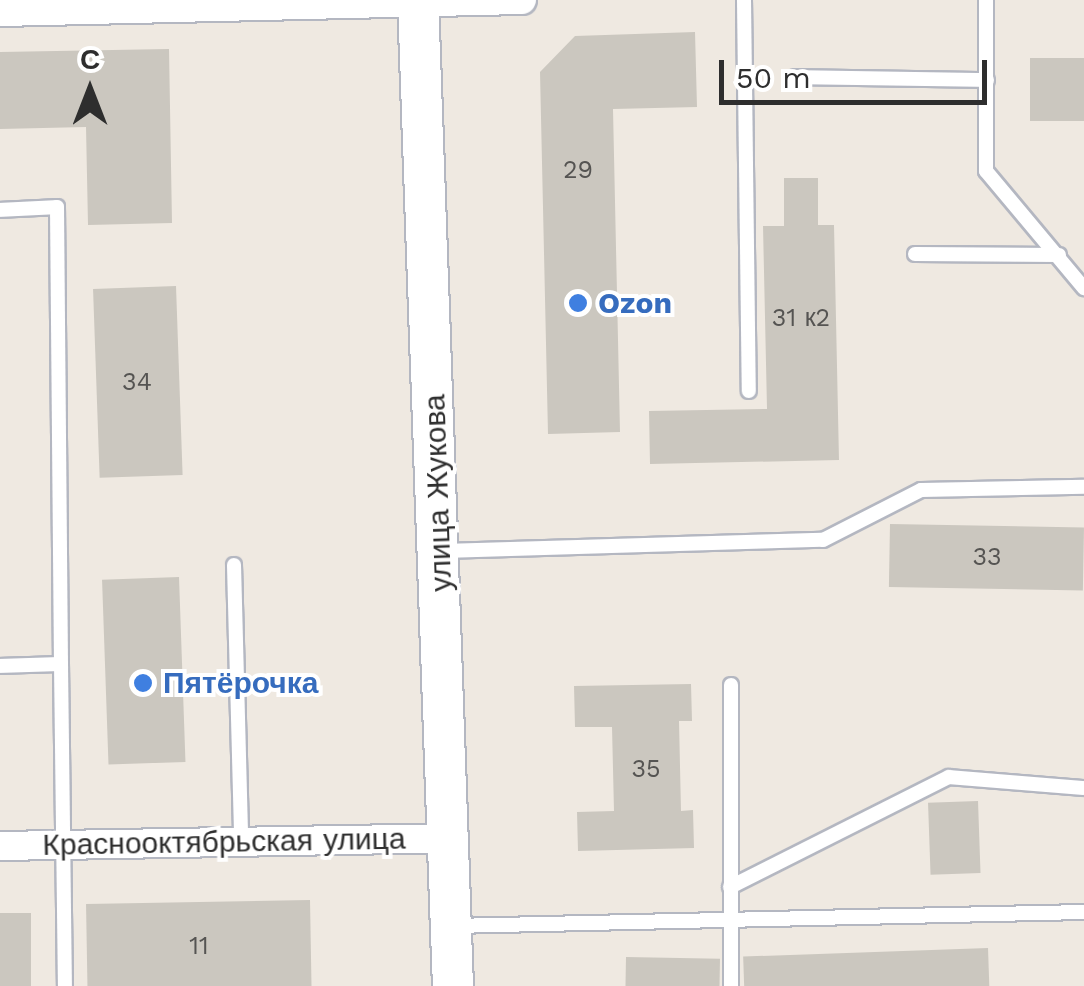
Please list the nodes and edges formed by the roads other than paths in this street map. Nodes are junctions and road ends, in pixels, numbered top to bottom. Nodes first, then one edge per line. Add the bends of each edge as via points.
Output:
1 (522, 0) edge
2 (744, 0) edge
3 (986, 0) edge
4 (418, 1) edge
5 (286, 3) edge
6 (0, 12) edge
7 (795, 76) dead end
8 (987, 80) junction
9 (0, 210) edge
10 (916, 254) dead end
11 (1060, 255) junction
12 (1084, 288) edge
13 (748, 390) dead end
14 (1084, 488) edge
15 (442, 551) junction
16 (234, 565) dead end
17 (62, 664) junction
18 (0, 666) edge
19 (731, 685) dead end
20 (1084, 788) edge
21 (449, 838) junction
22 (241, 841) junction
23 (63, 844) junction
24 (0, 846) edge
25 (730, 886) junction
26 (1084, 912) edge
27 (730, 920) junction
28 (451, 926) junction
29 (64, 986) edge
30 (453, 986) edge
31 (731, 986) edge

1 - 4 street
2 - 13 lane
3 - 8 lane
4 - 5 street
4 - 15 main road, улица Жукова
5 - 6 street
7 - 8 lane
8 - 11 lane via 986,170
9 - 17 lane via 57,207
10 - 11 lane
11 - 12 lane
14 - 15 lane via 921,490 823,540
15 - 21 main road, улица Жукова
16 - 22 lane
17 - 18 lane
17 - 23 lane
19 - 25 lane
20 - 25 lane via 949,776
21 - 22 street, Краснооктябрьская улица
21 - 28 main road, улица Жукова
22 - 23 street, Краснооктябрьская улица
23 - 24 street, Краснооктябрьская улица
23 - 29 lane
25 - 27 lane
26 - 27 lane
27 - 28 lane
27 - 31 lane
28 - 30 main road, улица Жукова

